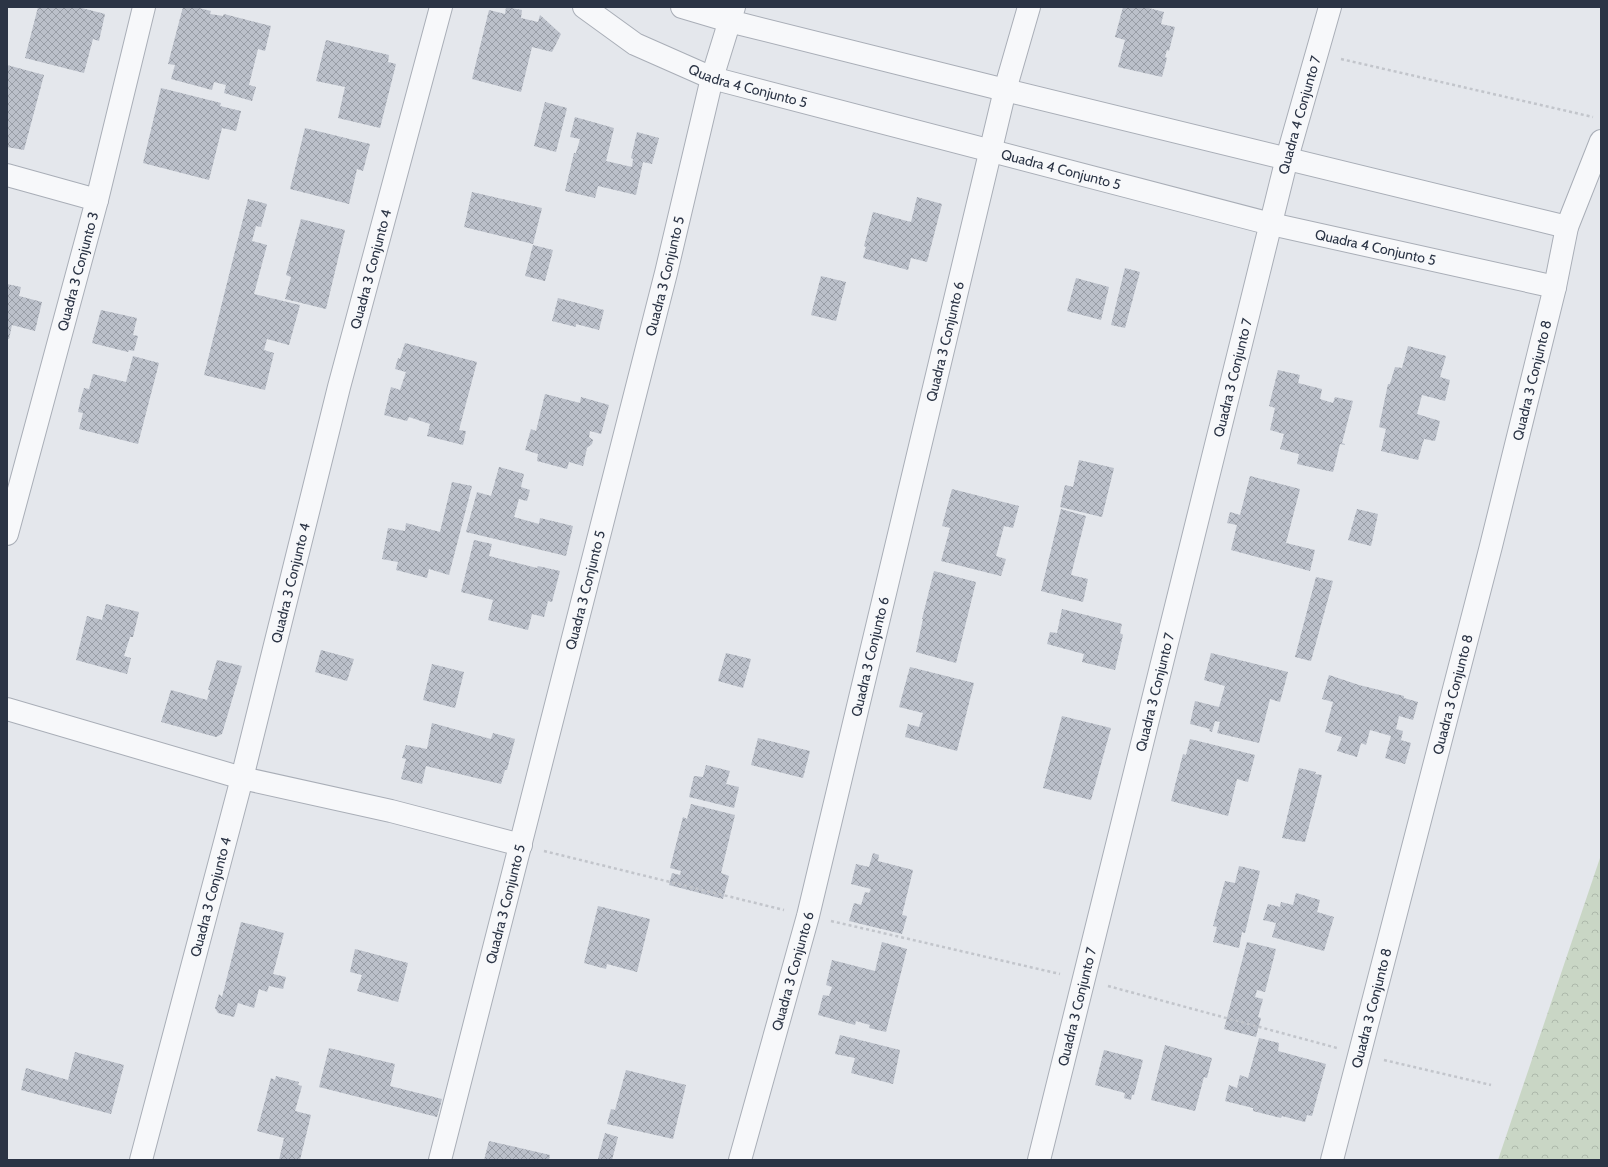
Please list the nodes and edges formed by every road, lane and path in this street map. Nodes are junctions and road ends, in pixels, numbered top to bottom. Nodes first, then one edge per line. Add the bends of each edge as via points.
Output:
1 (144, 7) edge
2 (441, 7) edge
3 (584, 7) edge
4 (682, 7) edge
5 (1029, 7) edge
6 (1330, 7) edge
7 (731, 14) edge
8 (1317, 54) junction
9 (712, 78) junction
10 (1004, 90) junction
11 (1594, 117) dead end
12 (1601, 141) edge
13 (991, 152) junction
14 (1287, 158) junction
15 (7, 176) edge
16 (97, 200) junction
17 (1271, 224) junction
18 (1567, 227) junction
19 (1554, 287) junction
20 (7, 534) edge
21 (7, 709) edge
22 (242, 778) junction
23 (521, 845) junction
24 (808, 916) junction
25 (1083, 980) junction
26 (1360, 1054) junction
27 (1491, 1085) dead end
28 (142, 1160) edge
29 (440, 1160) edge
30 (740, 1160) edge
31 (1039, 1160) edge
32 (1332, 1160) edge

1 - 16 street, Quadra 3 Conjunto 3
2 - 22 street, Quadra 3 Conjunto 4 via 339,387
3 - 9 street, Quadra 4 Conjunto 5 via 635,44
4 - 7 street
5 - 10 street, Quadra 3 Conjunto 6
6 - 8 street, Quadra 4 Conjunto 7
7 - 9 street, Quadra 3 Conjunto 5
7 - 10 street
8 - 11 path
8 - 14 street, Quadra 4 Conjunto 7
9 - 13 street, Quadra 4 Conjunto 5
9 - 23 street, Quadra 3 Conjunto 5 via 664,281
10 - 13 street, Quadra 3 Conjunto 6
10 - 14 street
12 - 18 street, Quadra 3 Conjunto 8
13 - 17 street, Quadra 4 Conjunto 5
13 - 24 street, Quadra 3 Conjunto 6
14 - 17 street, Quadra 4 Conjunto 7
14 - 18 street
15 - 16 street
16 - 20 street, Quadra 3 Conjunto 3
17 - 19 street, Quadra 4 Conjunto 5
17 - 25 street, Quadra 3 Conjunto 7
18 - 19 street, Quadra 3 Conjunto 8
19 - 26 street, Quadra 3 Conjunto 8 via 1491,546
21 - 22 street
22 - 23 street via 390,811
22 - 28 street, Quadra 3 Conjunto 4
23 - 24 path
23 - 29 street, Quadra 3 Conjunto 5
24 - 25 path
24 - 30 street, Quadra 3 Conjunto 6
25 - 26 path
25 - 31 street, Quadra 3 Conjunto 7
26 - 27 path
26 - 32 street, Quadra 3 Conjunto 8

